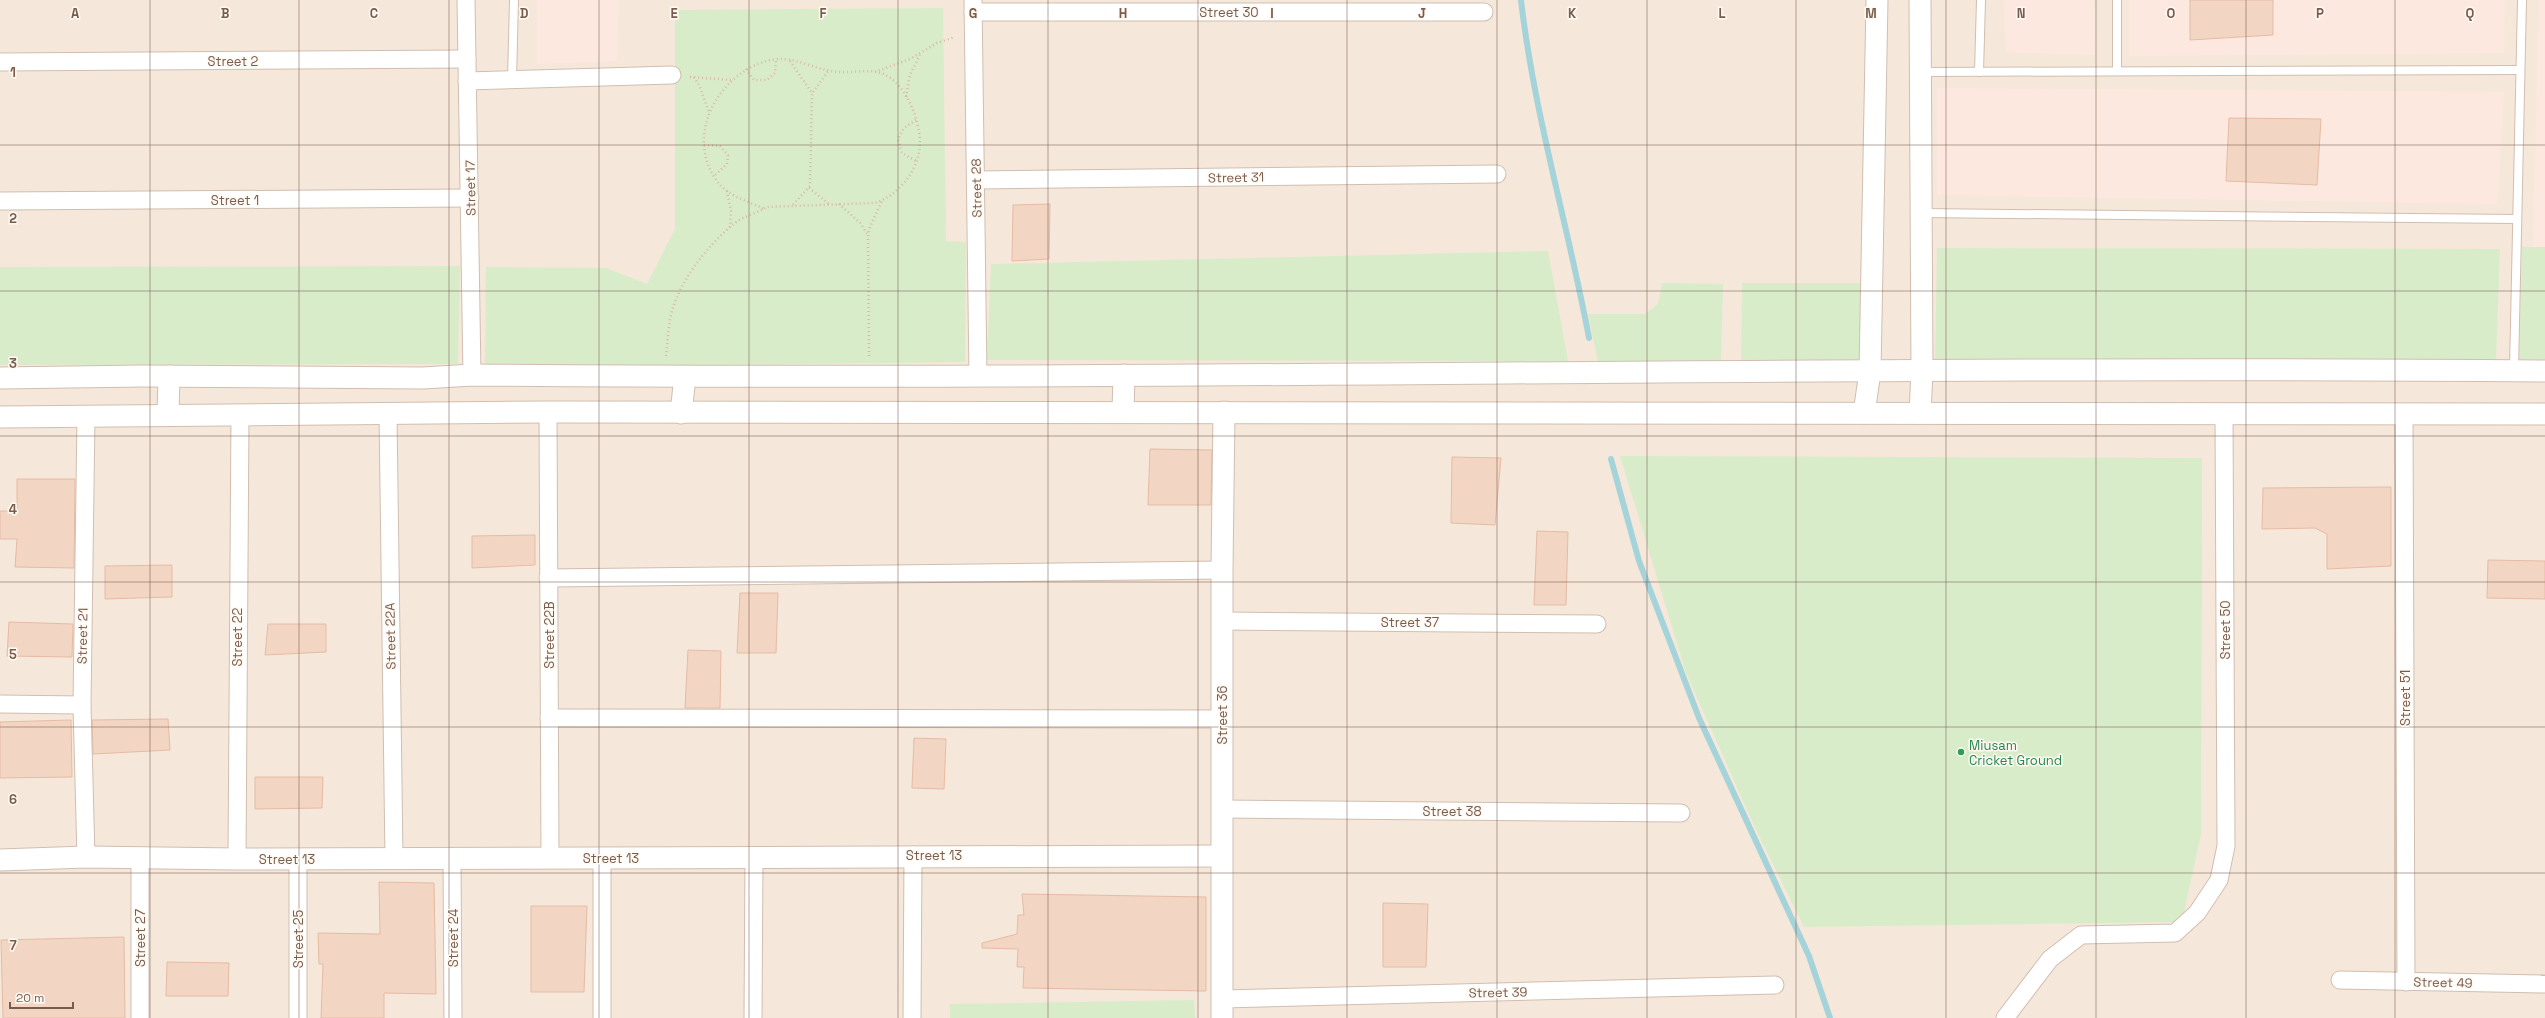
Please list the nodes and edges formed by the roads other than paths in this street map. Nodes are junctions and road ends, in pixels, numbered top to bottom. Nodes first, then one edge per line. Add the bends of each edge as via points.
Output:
1 (466, 0) edge
2 (514, 0) edge
3 (1877, 0) edge
4 (1920, 0) edge
5 (1981, 0) edge
6 (2117, 0) edge
7 (2522, 0) edge
8 (973, 6) edge
9 (1484, 12) dead end
10 (467, 59) junction
11 (0, 62) edge
12 (2520, 70) junction
13 (1920, 72) junction
14 (1979, 72) junction
15 (2117, 72) junction
16 (672, 75) road end
17 (512, 80) junction
18 (467, 81) junction
19 (1497, 174) dead end
20 (976, 180) junction
21 (470, 198) junction
22 (0, 201) edge
23 (1920, 213) junction
24 (2517, 219) junction
25 (2514, 371) junction
26 (1870, 372) junction
27 (1922, 372) junction
28 (2545, 372) edge
29 (472, 375) junction
30 (169, 376) junction
31 (1124, 376) junction
32 (685, 377) junction
33 (978, 377) junction
34 (0, 378) edge
35 (548, 412) junction
36 (1123, 412) junction
37 (1224, 412) junction
38 (681, 413) junction
39 (1864, 413) junction
40 (1920, 413) junction
41 (388, 414) junction
42 (2224, 414) junction
43 (2404, 414) junction
44 (2545, 414) edge
45 (240, 415) junction
46 (86, 416) junction
47 (168, 416) junction
48 (0, 417) edge
49 (1222, 570) junction
50 (548, 578) junction
51 (1222, 621) junction
52 (1597, 624) dead end
53 (0, 704) edge
54 (82, 705) junction
55 (549, 718) junction
56 (1222, 719) junction
57 (1223, 809) junction
58 (1681, 813) dead end
59 (913, 855) junction
60 (86, 856) junction
61 (1221, 856) junction
62 (754, 857) junction
63 (140, 858) junction
64 (550, 858) junction
65 (602, 858) junction
66 (237, 859) junction
67 (298, 859) junction
68 (394, 859) junction
69 (452, 859) junction
70 (0, 860) edge
71 (2340, 980) dead end
72 (2406, 982) junction
73 (2545, 984) edge
74 (1775, 985) dead end
75 (1222, 1009) edge
76 (140, 1018) edge
77 (298, 1018) edge
78 (453, 1018) edge
79 (602, 1018) edge
80 (753, 1018) edge
81 (912, 1018) edge
82 (2005, 1018) edge

1 - 10 street, Street 17
2 - 17 lane
3 - 26 street
4 - 13 street
5 - 14 lane
6 - 15 lane
7 - 12 lane
8 - 9 street, Street 30
8 - 20 street, Street 28
10 - 11 street, Street 2
10 - 18 street, Street 17
12 - 15 lane
12 - 24 lane
13 - 14 lane
13 - 23 street
14 - 15 lane
16 - 17 street
17 - 18 street
18 - 21 street, Street 17
19 - 20 street, Street 31
20 - 33 street, Street 28
21 - 22 street, Street 1
21 - 29 street, Street 17
23 - 24 lane
23 - 27 street
24 - 25 lane
25 - 27 street
25 - 28 street
26 - 27 street
26 - 31 street
26 - 39 street
27 - 40 street
29 - 30 street via 423,378
29 - 32 street
30 - 34 street
30 - 47 street
31 - 33 street
31 - 36 street
32 - 33 street
32 - 38 street
35 - 38 street
35 - 41 street
35 - 50 street, Street 22B
36 - 37 street
36 - 38 street
37 - 39 street
37 - 49 street, Street 36
39 - 40 street
40 - 42 street
41 - 45 street
41 - 68 street, Street 22A
42 - 43 street
42 - 82 street, Street 50 via 2226,846 2219,880 2197,913 2175,933 2081,935 2050,959
43 - 44 street
43 - 72 street, Street 51
45 - 47 street
45 - 66 street, Street 22
46 - 47 street
46 - 48 street
46 - 54 street, Street 21
49 - 50 street
49 - 51 street, Street 36
50 - 55 street, Street 22B
51 - 52 street, Street 37
51 - 56 street, Street 36
53 - 54 street
54 - 60 street, Street 21
55 - 56 street
55 - 64 street, Street 22B
56 - 57 street, Street 36
57 - 58 street, Street 38
57 - 61 street, Street 36
59 - 61 street, Street 13
59 - 62 street, Street 13
59 - 81 street
60 - 63 street, Street 13
60 - 70 street, Street 13
61 - 75 street, Street 36
62 - 65 street, Street 13
62 - 80 street
63 - 66 street, Street 13
63 - 76 street, Street 27
64 - 65 street, Street 13
64 - 69 street, Street 13
65 - 79 street
66 - 67 street, Street 13
67 - 68 street, Street 13
67 - 77 street, Street 25
68 - 69 street, Street 13
69 - 78 street, Street 24
71 - 72 street, Street 49
72 - 73 street, Street 49
74 - 75 street, Street 39

